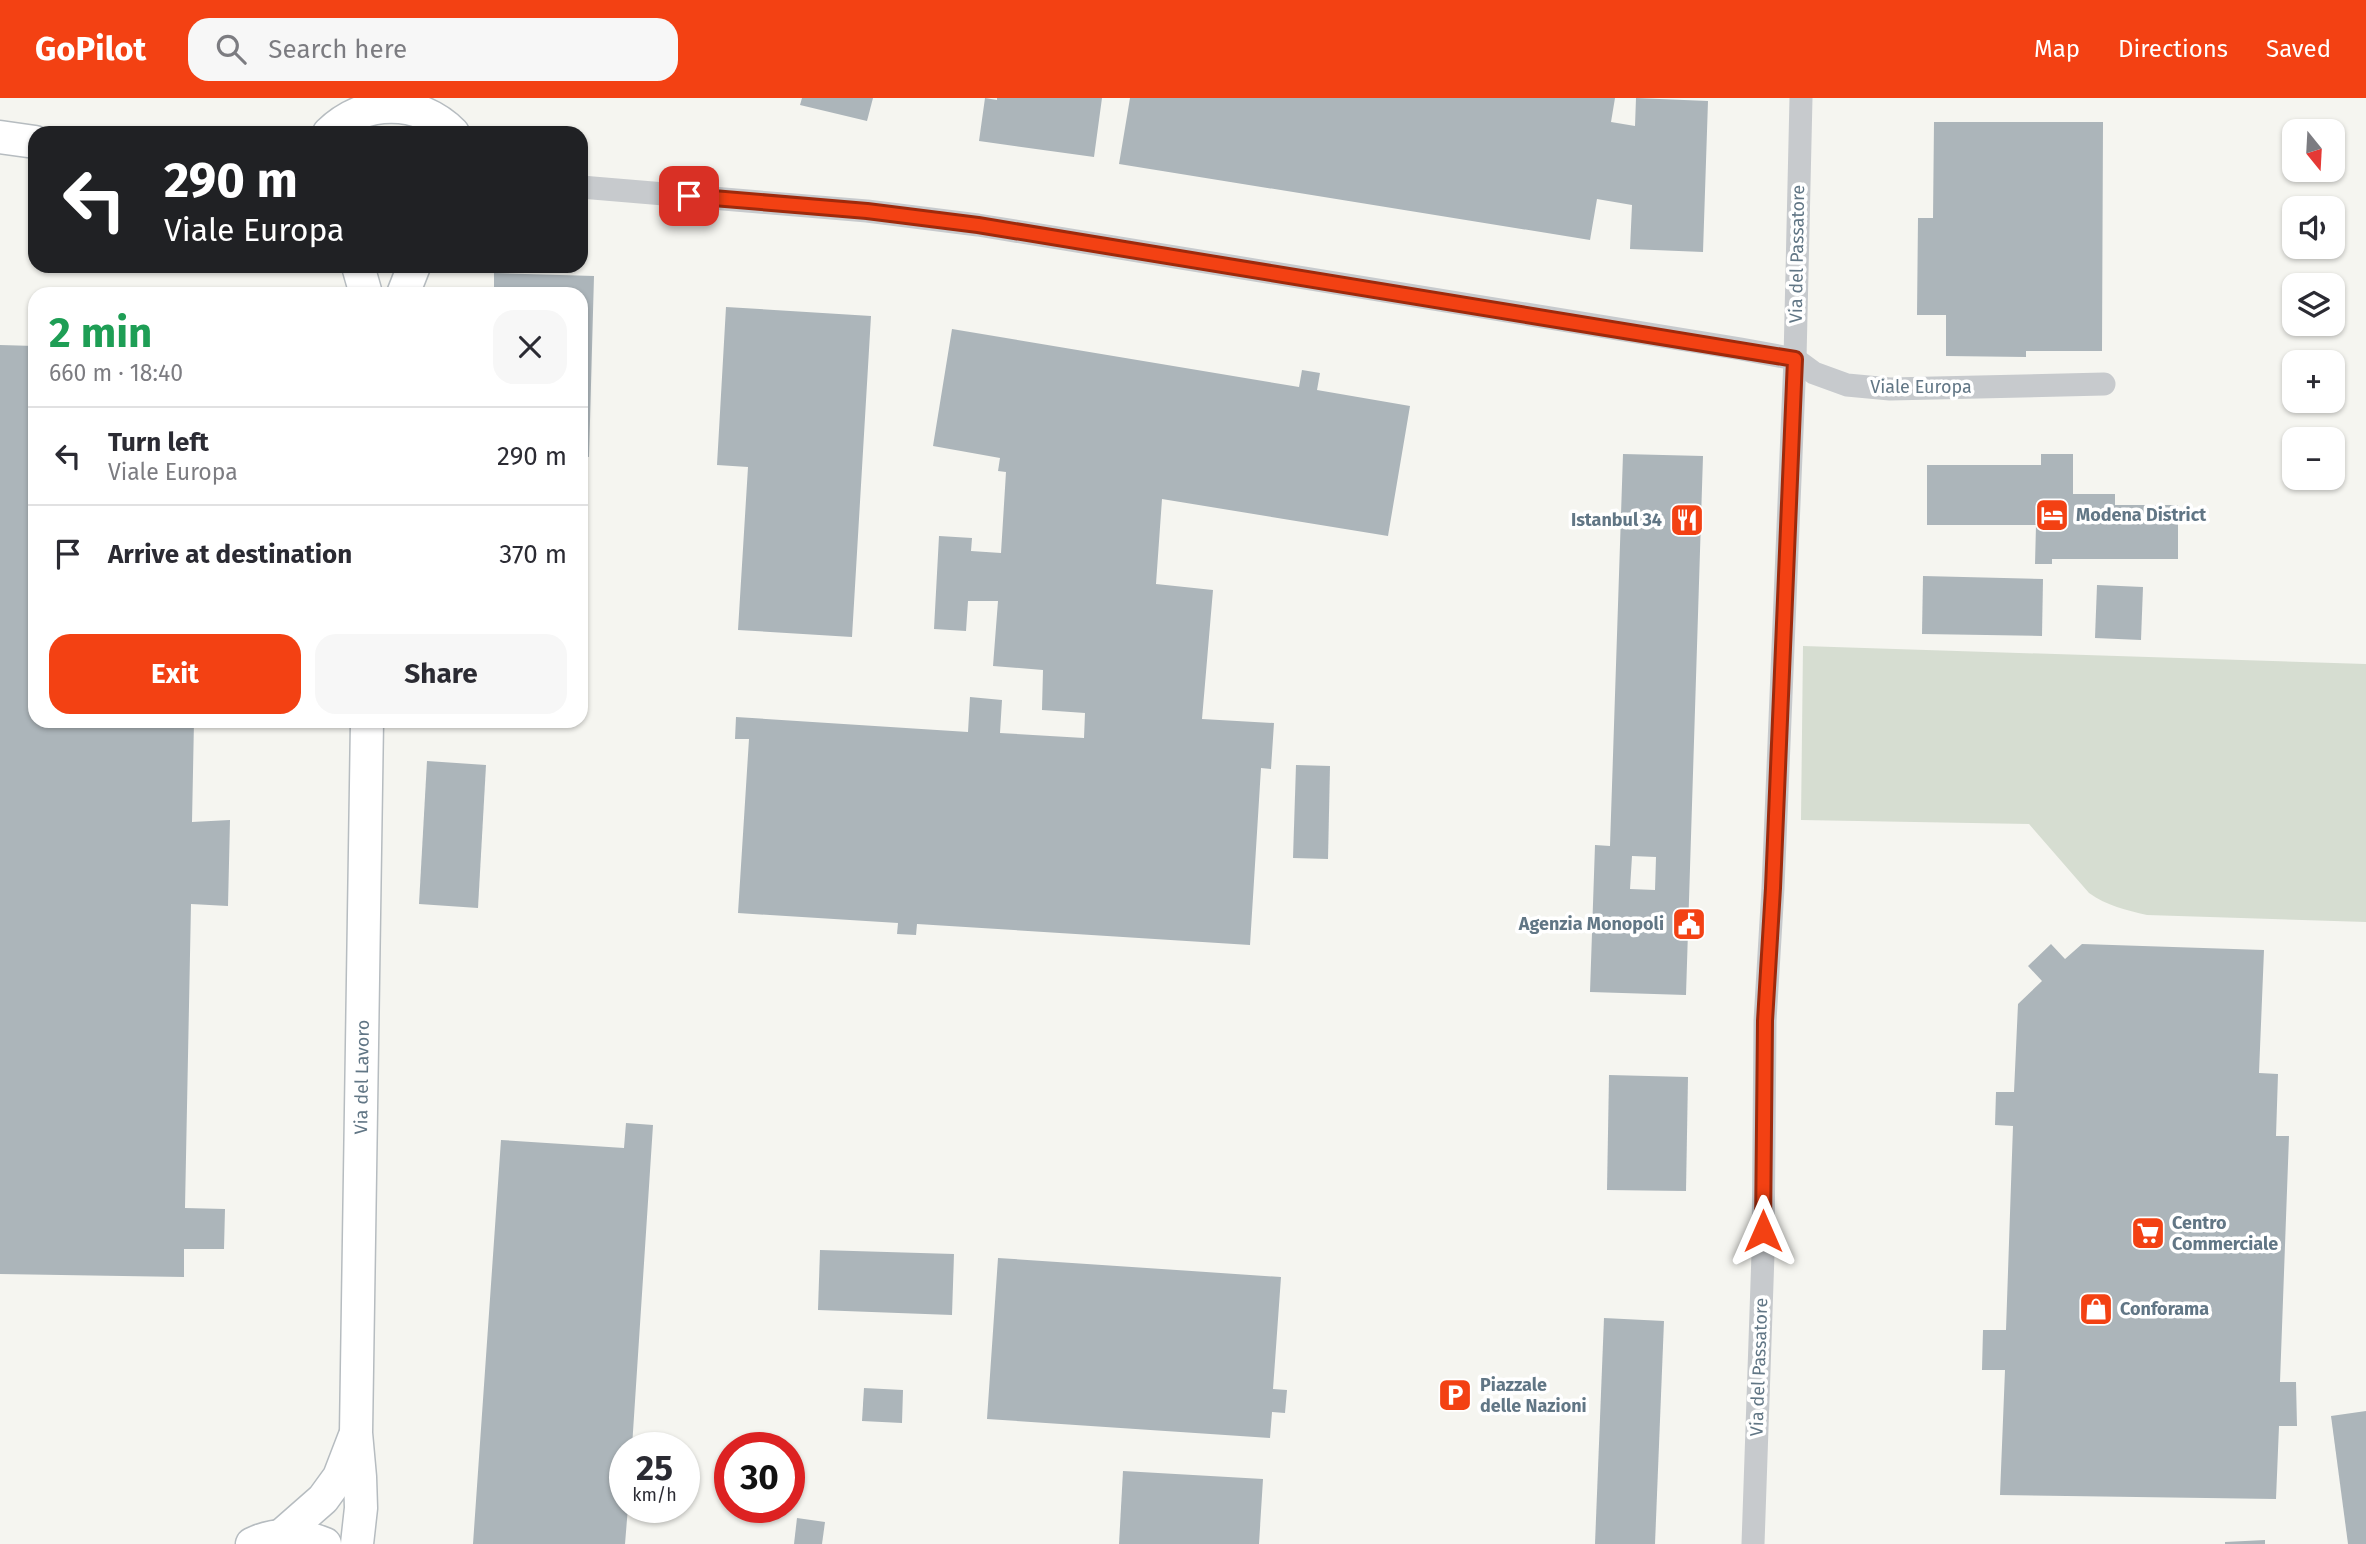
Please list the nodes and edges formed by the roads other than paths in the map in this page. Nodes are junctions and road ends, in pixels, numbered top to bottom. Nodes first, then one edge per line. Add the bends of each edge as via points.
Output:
1 (1801, 98) edge
2 (373, 102) edge
3 (437, 115) edge
4 (336, 126) edge
5 (0, 137) edge
6 (28, 141) edge
7 (588, 188) edge
8 (1795, 359) junction
9 (2104, 384) dead end
10 (368, 728) edge
11 (356, 1433) junction
12 (282, 1535) junction
13 (253, 1544) edge
14 (325, 1544) edge
15 (357, 1544) edge
16 (1753, 1544) edge

1 - 8 street, Via del Passatore
2 - 3 main road via 411,105
2 - 4 main road
5 - 6 main road
7 - 8 street, Viale Europa via 978,225
8 - 9 street, Viale Europa via 1826,379 1872,389
8 - 16 street, Via del Passatore via 1765,1021
10 - 11 main road, Via del Lavoro
11 - 12 main road, Via del Lavoro via 339,1477 323,1499
11 - 15 main road, Via del Lavoro via 360,1477
12 - 13 main road, Via del Lavoro
12 - 14 main road, Via del Lavoro

